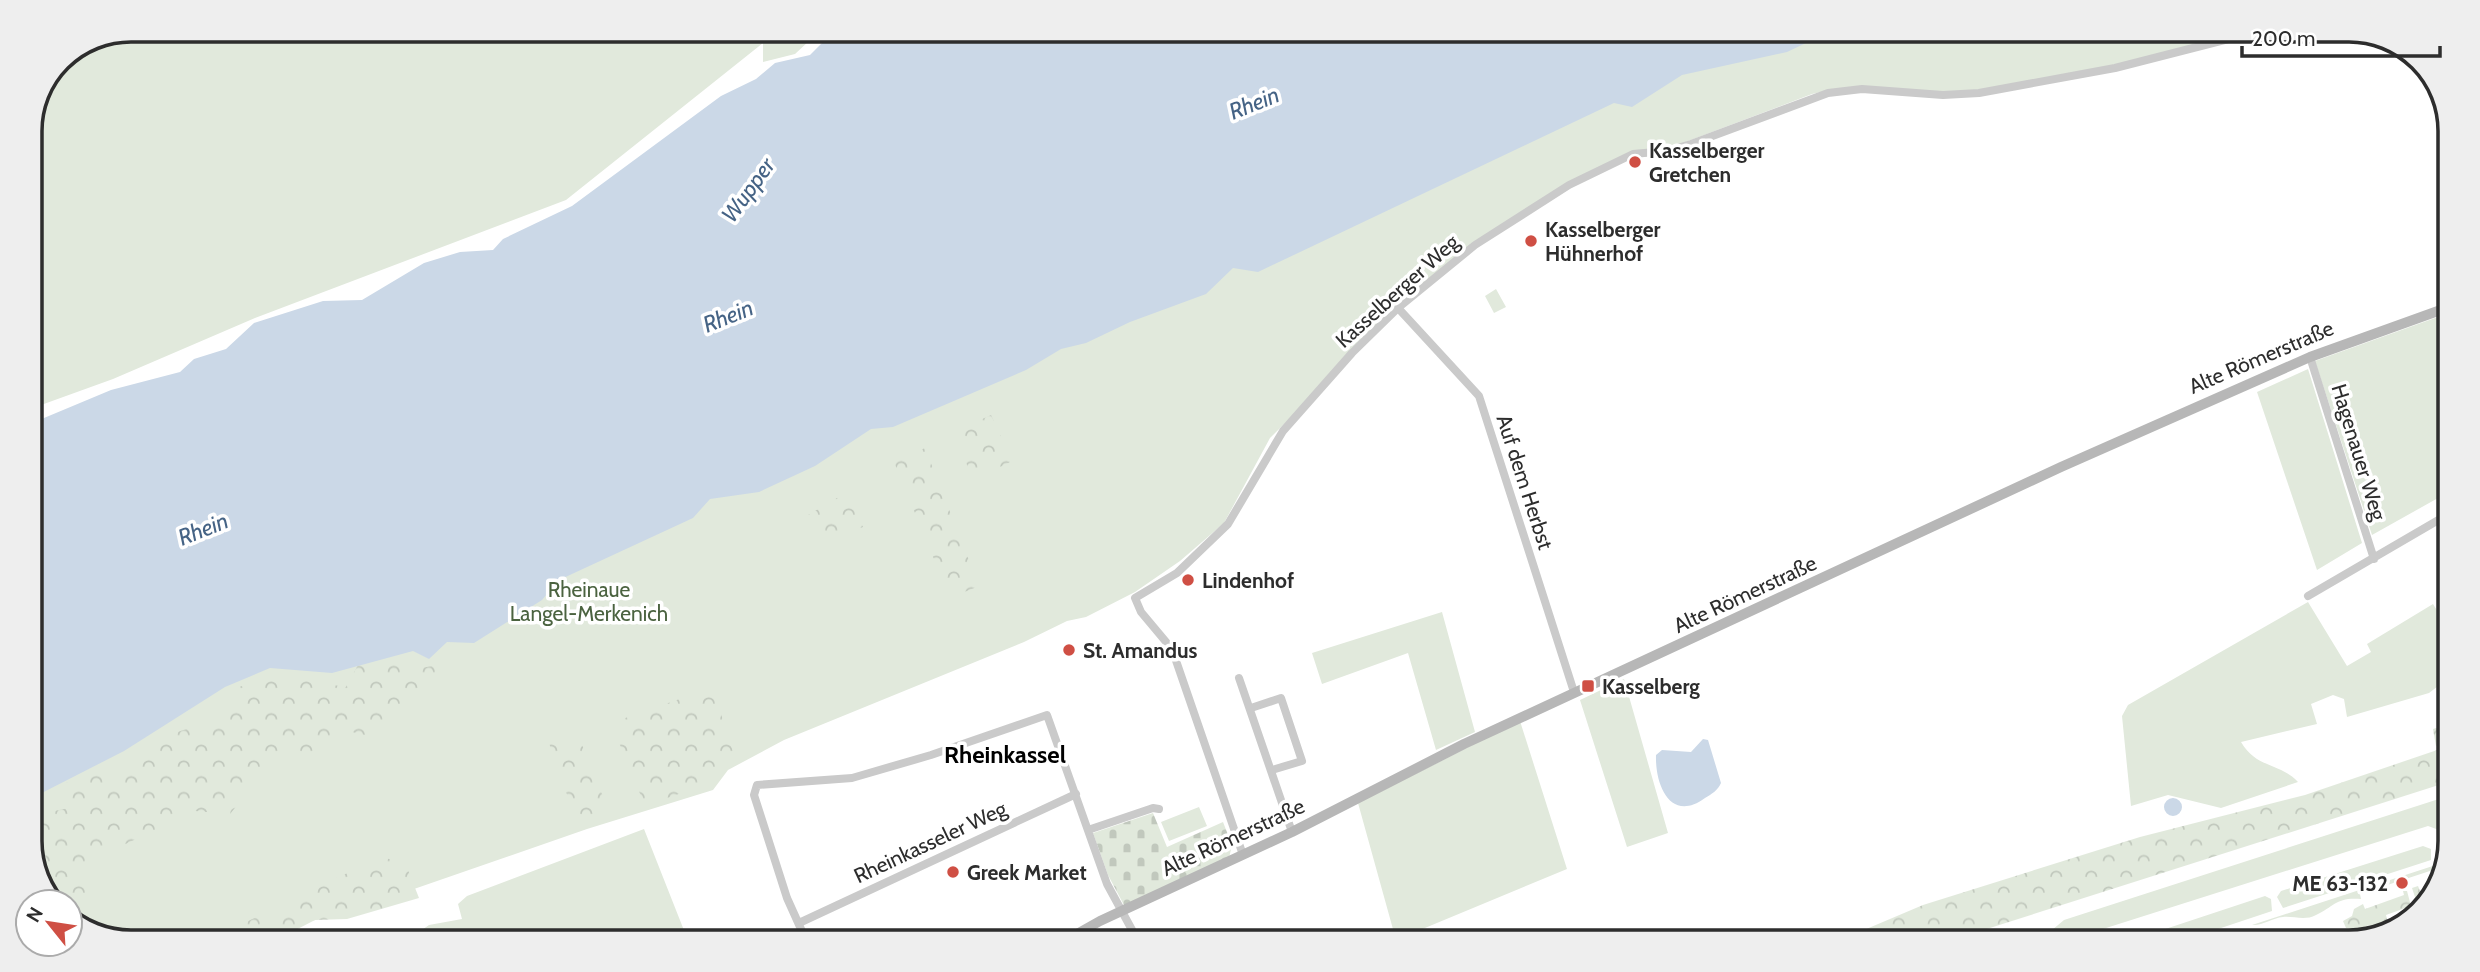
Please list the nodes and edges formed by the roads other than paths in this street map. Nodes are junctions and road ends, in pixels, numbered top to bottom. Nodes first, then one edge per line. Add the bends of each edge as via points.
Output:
1 (2217, 42) edge
2 (1398, 308) junction
3 (2438, 311) edge
4 (2310, 357) junction
5 (2438, 520) edge
6 (2374, 559) junction
7 (2308, 596) dead end
8 (1239, 678) dead end
9 (1574, 692) junction
10 (1251, 708) junction
11 (1272, 770) junction
12 (1076, 794) junction
13 (1159, 809) dead end
14 (1088, 830) junction
15 (1292, 832) junction
16 (1243, 855) junction
17 (1122, 911) junction
18 (799, 923) junction
19 (802, 930) edge
20 (1085, 930) edge
21 (1132, 930) edge

1 - 2 street, Kasselberger Weg via 2115,68 1979,93 1862,89 1811,97 1691,144 1633,154 1569,185 1475,245
2 - 9 street, Auf dem Herbst via 1479,396
2 - 16 street, Kasselberger Weg via 1283,431 1228,524 1177,573 1135,598 1140,612 1172,649
3 - 4 street, Alte Römerstraße
4 - 6 street, Hagenauer Weg
4 - 9 street, Alte Römerstraße
5 - 6 street
6 - 7 street
8 - 10 street
9 - 15 street, Alte Römerstraße
10 - 11 street
10 - 11 street via 1281,698 1301,761
11 - 15 street
12 - 14 street
12 - 18 street, Rheinkasseler Weg
12 - 18 street via 1046,715 852,778 765,783 754,789
13 - 14 street
14 - 17 street
15 - 16 street, Alte Römerstraße
16 - 17 street, Alte Römerstraße
17 - 20 street, Alte Römerstraße
17 - 21 street
18 - 19 street

